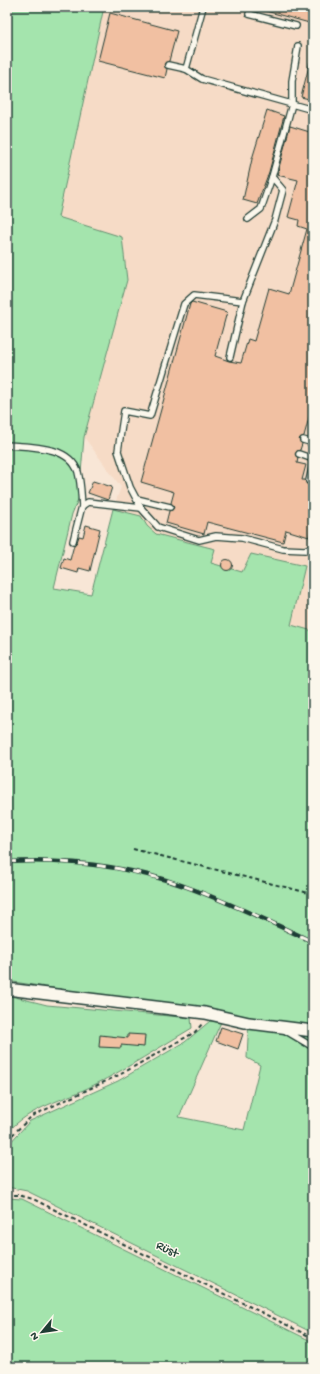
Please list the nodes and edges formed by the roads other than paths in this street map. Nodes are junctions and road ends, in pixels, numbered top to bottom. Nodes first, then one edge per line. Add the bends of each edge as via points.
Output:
1 (203, 7) edge
2 (251, 7) edge
3 (296, 26) dead end
4 (298, 46) dead end
5 (168, 65) dead end
6 (186, 69) junction
7 (292, 104) junction
8 (313, 110) edge
9 (272, 177) junction
10 (248, 219) dead end
11 (243, 301) junction
12 (230, 356) dead end
13 (303, 440) dead end
14 (313, 443) edge
15 (7, 445) edge
16 (299, 454) dead end
17 (313, 459) edge
18 (313, 464) edge
19 (309, 481) dead end
20 (137, 499) junction
21 (82, 506) junction
22 (170, 507) dead end
23 (141, 508) junction
24 (73, 541) dead end
25 (313, 546) edge
26 (7, 989) edge
27 (277, 1026) junction
28 (313, 1031) edge
29 (313, 1047) edge

1 - 6 lane
2 - 3 lane via 249,14
4 - 7 lane via 292,81
5 - 6 lane
6 - 7 lane via 202,79
7 - 8 lane
7 - 9 lane
9 - 10 lane via 261,209
9 - 11 lane via 283,190 275,220
11 - 12 lane
11 - 20 lane via 194,295 184,304 150,416 124,411 118,451
13 - 14 lane
15 - 21 lane via 51,450 73,462 78,473
16 - 17 lane
18 - 19 lane
20 - 22 lane
20 - 23 lane
21 - 23 lane via 88,502
21 - 24 lane
23 - 25 lane via 158,527 199,540 216,536 242,538 283,549 305,550
26 - 27 street via 205,1013 249,1023
27 - 28 street
27 - 29 lane

